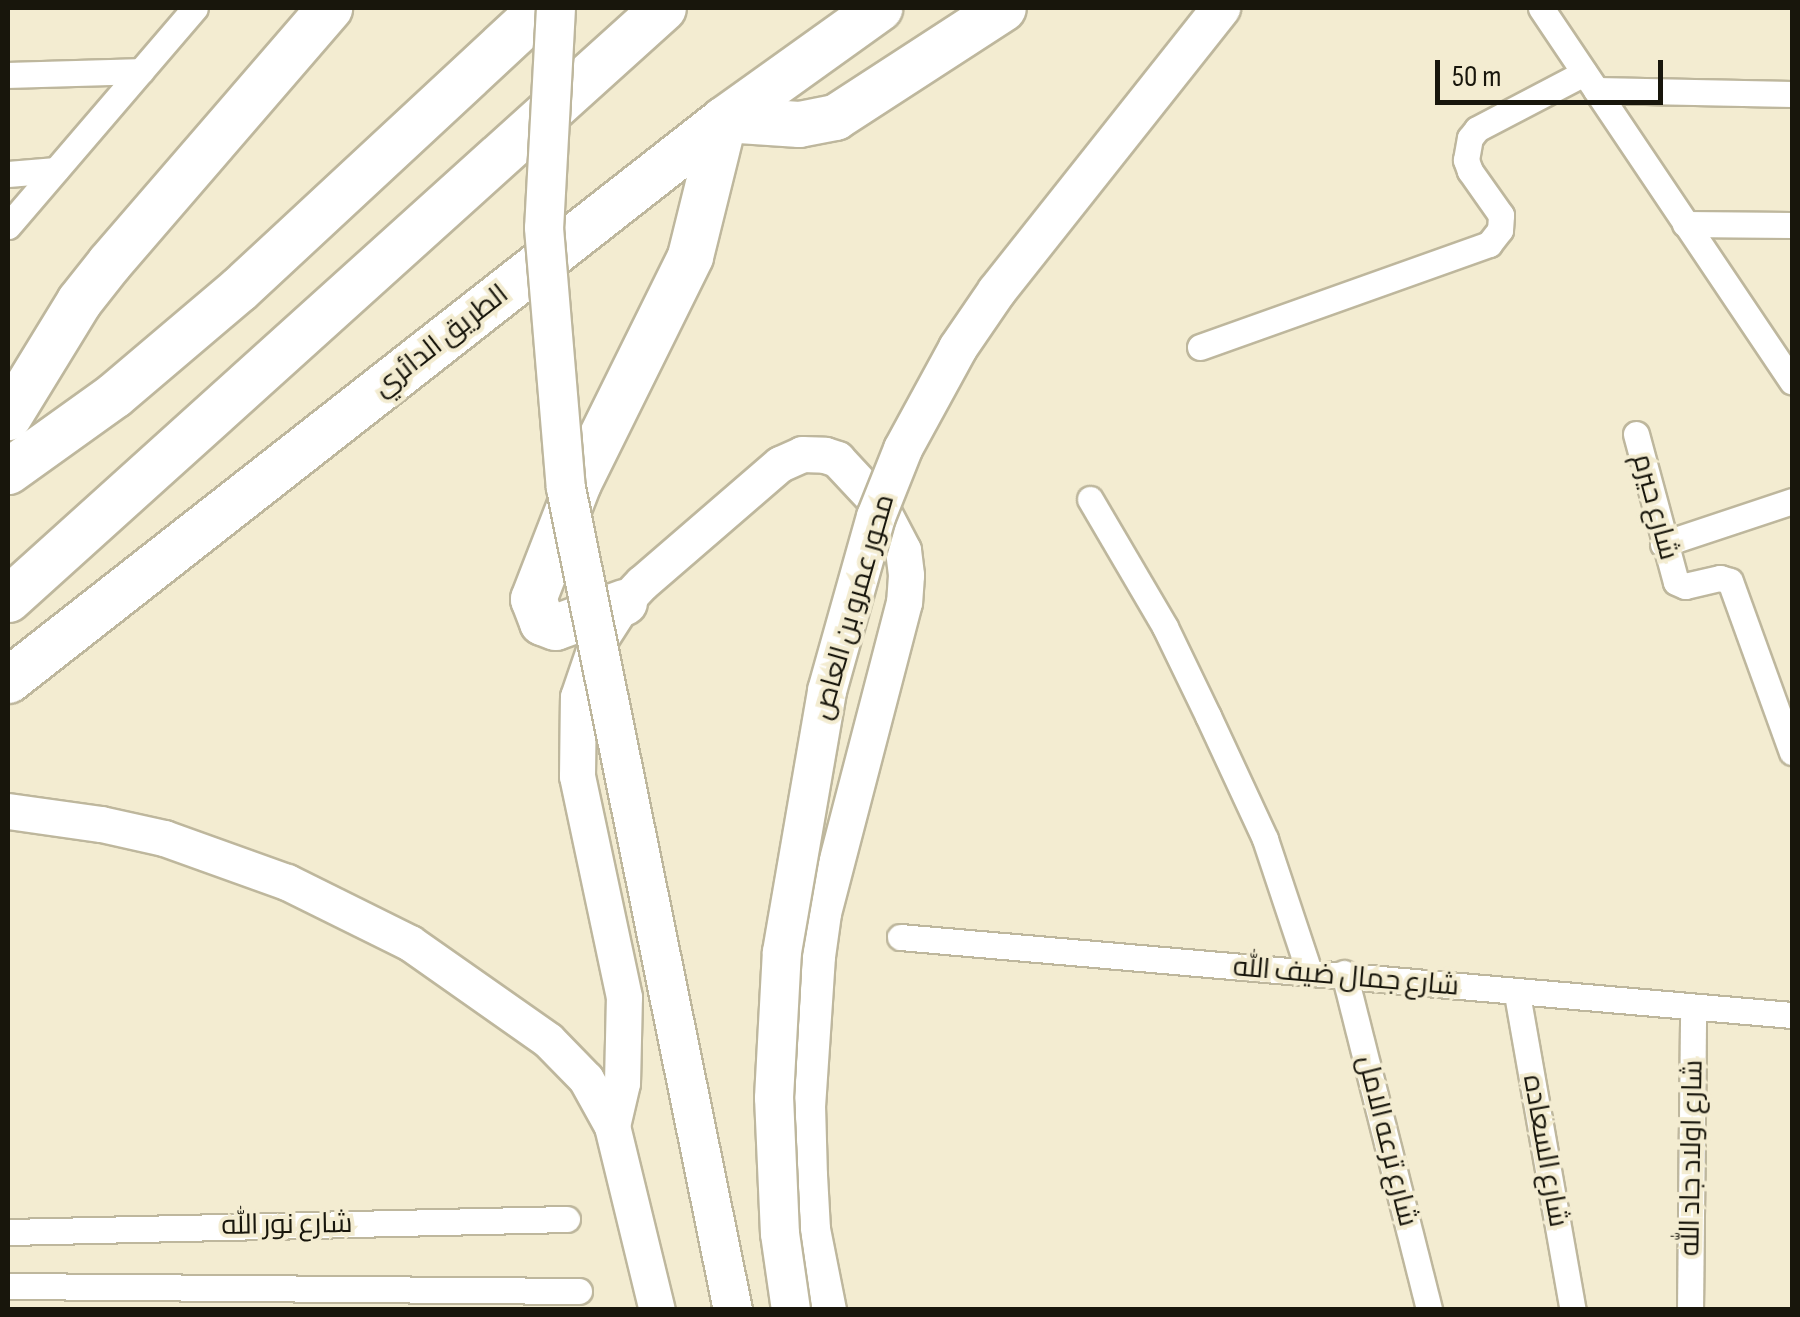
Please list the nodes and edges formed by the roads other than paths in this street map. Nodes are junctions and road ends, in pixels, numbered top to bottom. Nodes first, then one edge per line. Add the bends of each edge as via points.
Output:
1 (195, 8) edge
2 (314, 8) edge
3 (329, 8) edge
4 (540, 8) edge
5 (556, 8) edge
6 (663, 8) edge
7 (879, 8) edge
8 (1003, 8) edge
9 (1221, 8) edge
10 (1541, 8) edge
11 (291, 47) junction
12 (141, 71) junction
13 (8, 76) edge
14 (1590, 81) junction
15 (1792, 94) edge
16 (724, 118) junction
17 (56, 170) junction
18 (8, 174) edge
19 (1686, 224) junction
20 (1792, 225) edge
21 (8, 226) edge
22 (1200, 347) dead end
23 (1781, 349) edge
24 (1792, 382) edge
25 (8, 417) edge
26 (1636, 434) dead end
27 (8, 472) edge
28 (1090, 499) dead end
29 (1792, 501) edge
30 (1663, 544) junction
31 (8, 599) edge
32 (624, 602) junction
33 (8, 680) edge
34 (1792, 752) edge
35 (8, 811) edge
36 (900, 937) dead end
37 (1344, 973) junction
38 (1310, 974) junction
39 (1517, 994) junction
40 (1693, 1007) junction
41 (1792, 1015) edge
42 (612, 1126) junction
43 (568, 1219) dead end
44 (8, 1232) edge
45 (8, 1286) edge
46 (579, 1291) dead end
47 (656, 1310) edge
48 (733, 1310) edge
49 (791, 1310) edge
50 (828, 1310) edge
51 (1429, 1310) edge
52 (1573, 1310) edge
53 (1690, 1310) edge

1 - 12 street
2 - 11 highway
3 - 11 highway
4 - 27 highway via 224,301 114,395
5 - 48 main road, bridge via 544,228 566,488
6 - 31 highway
7 - 16 highway, الطريق الدائري
8 - 16 highway via 834,117 799,124
9 - 49 main road, محور عمرو بن العاص, bridge via 958,348 903,449 876,517 827,691 782,952 774,1098
10 - 14 street
11 - 25 highway via 89,288
12 - 13 street
12 - 17 street
14 - 15 street
14 - 19 street
14 - 22 street via 1477,128 1470,138 1470,171 1501,215 1489,244
16 - 32 highway via 690,256 578,483 533,598 542,622 555,628
16 - 33 highway, الطريق الدائري
17 - 18 street
17 - 21 street
19 - 20 street
19 - 23 street
23 - 24 street
26 - 30 street, شارع حيرم
28 - 38 street via 1165,626 1208,716 1265,840
29 - 30 street
30 - 34 street, شارع حيرم via 1680,585 1730,581
32 - 42 street via 595,647 575,724 578,776 624,997 623,1069
32 - 50 street via 780,464 802,454 836,459 880,504 903,550 904,602 822,912 812,1006 809,1175
35 - 42 street via 164,838 350,911 410,943 548,1040 586,1079
36 - 38 street, شارع جمال ضيف الله
37 - 38 street, شارع جمال ضيف الله
37 - 39 street, شارع جمال ضيف الله
37 - 51 street, شارع ترعه الامل
39 - 40 street, شارع جمال ضيف الله
39 - 52 street, شارع السعاده
40 - 41 street, شارع جمال ضيف الله
40 - 53 street, شارع اولاد جاد الله
42 - 47 street
43 - 44 street, شارع نور الله
45 - 46 street

